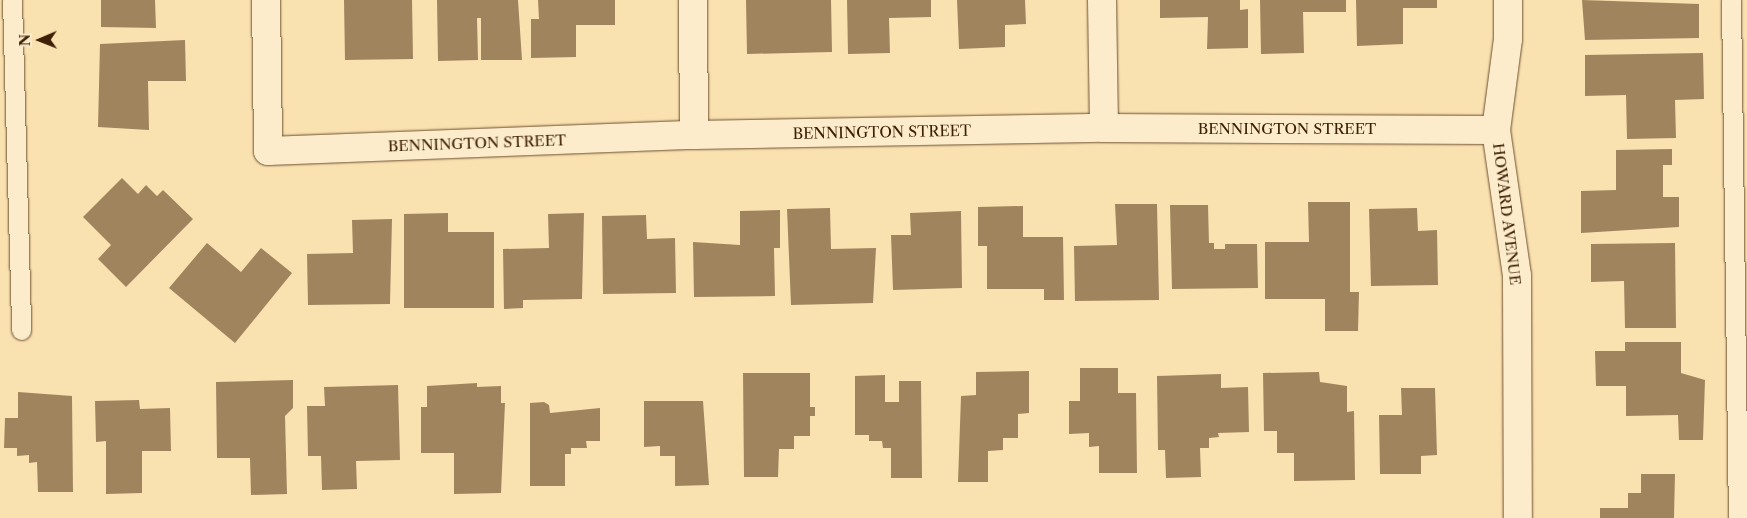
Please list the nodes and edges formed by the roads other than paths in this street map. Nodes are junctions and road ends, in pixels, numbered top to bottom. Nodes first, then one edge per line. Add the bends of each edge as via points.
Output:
1 (12, 0) edge
2 (266, 0) edge
3 (692, 0) edge
4 (1102, 0) edge
5 (1508, 0) edge
6 (1731, 0) edge
7 (1104, 128) junction
8 (1496, 130) junction
9 (694, 135) junction
10 (22, 330) dead end
11 (1518, 518) edge
12 (1738, 518) edge

1 - 10 lane
2 - 9 street, BENNINGTON STREET via 268,151
3 - 9 street
4 - 7 street
5 - 8 street, HOWARD AVENUE via 1508,39
6 - 12 lane
7 - 8 street, BENNINGTON STREET
7 - 9 street, BENNINGTON STREET
8 - 11 street, HOWARD AVENUE via 1517,276

